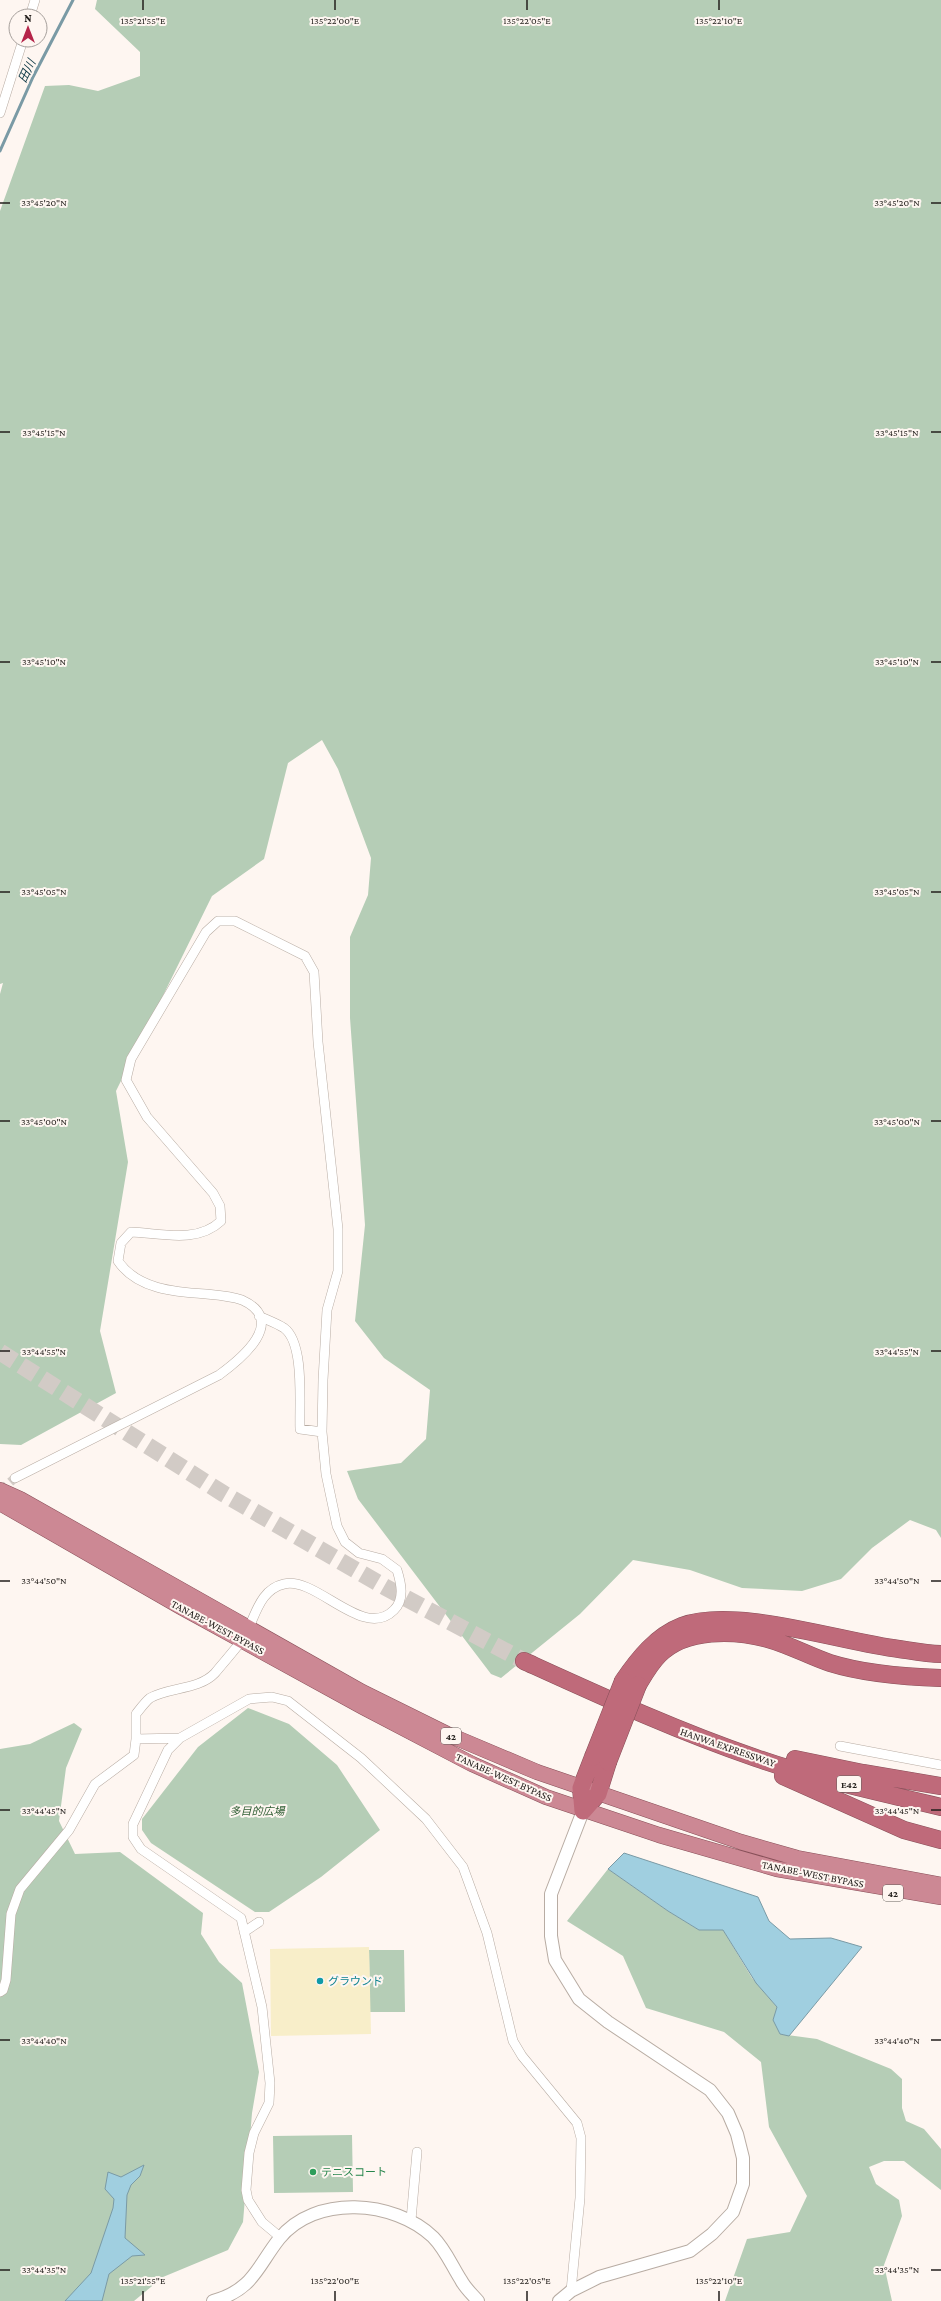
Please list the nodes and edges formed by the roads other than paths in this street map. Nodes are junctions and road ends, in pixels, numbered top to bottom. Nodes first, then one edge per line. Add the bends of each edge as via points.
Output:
1 (20, 48) edge
2 (0, 113) edge
3 (259, 1316) junction
4 (322, 1432) junction
5 (15, 1478) tunnel mouth
6 (0, 1490) edge
7 (0, 1503) edge
8 (246, 1633) junction
9 (801, 1651) junction
10 (941, 1654) edge
11 (524, 1661) tunnel mouth
12 (941, 1670) edge
13 (941, 1678) edge
14 (631, 1683) junction
15 (647, 1717) junction
16 (180, 1738) junction
17 (136, 1739) junction
18 (840, 1746) dead end
19 (600, 1759) junction
20 (758, 1759) junction
21 (941, 1764) edge
22 (941, 1786) edge
23 (582, 1788) junction
24 (598, 1794) junction
25 (941, 1807) edge
26 (583, 1811) junction
27 (941, 1840) edge
28 (872, 1873) junction
29 (941, 1878) edge
30 (846, 1882) junction
31 (941, 1884) edge
32 (941, 1897) edge
33 (941, 1904) edge
34 (241, 1918) junction
35 (244, 1932) junction
36 (0, 1992) edge
37 (417, 2152) dead end
38 (411, 2220) junction
39 (280, 2237) junction
40 (571, 2291) junction
41 (213, 2301) edge
42 (478, 2301) edge
43 (559, 2301) edge

1 - 2 street
3 - 4 street via 285,1329 295,1345 299,1371 300,1429
3 - 4 street via 254,1308 241,1300 218,1295 179,1292 146,1284 130,1276 118,1261 121,1243 131,1232 168,1236 200,1234 220,1221 220,1206 213,1193 147,1117 126,1080 131,1059 160,1007 206,932 218,921 235,921 305,956 314,972 318,1042 338,1230 338,1271 327,1310
3 - 5 street via 261,1331 251,1348 219,1374
4 - 8 street via 326,1474 336,1526 345,1542 358,1553 382,1559 397,1570 402,1596 397,1608 389,1616 373,1618 359,1615 300,1584 284,1584 271,1591 260,1602
6 - 8 highway, TANABE-WEST BYPASS / 42 via 27,1502
7 - 8 highway, TANABE-WEST BYPASS / 42 via 181,1607
8 - 17 street via 213,1674 194,1685 150,1698 136,1714
8 - 23 highway, TANABE-WEST BYPASS / 42 via 447,1734
8 - 26 highway, TANABE-WEST BYPASS / 42 via 363,1707 472,1764
9 - 12 highway via 922,1670
9 - 13 highway via 831,1663 916,1678
9 - 14 highway via 768,1639 741,1634 700,1635 678,1643 660,1654 648,1669
10 - 14 highway via 880,1647 736,1620 706,1620 682,1626 657,1640 638,1659
11 - 15 highway, HANWA EXPRESSWAY / E42
14 - 19 highway, bridge
15 - 20 highway, HANWA EXPRESSWAY / E42
15 - 22 highway via 783,1756
16 - 17 street
16 - 34 street via 168,1750 132,1824 133,1837 141,1849
16 - 40 street via 248,1700 272,1698 288,1702 361,1758 426,1819 463,1867 487,1933 513,2041 522,2056 569,2111 577,2123 581,2138 580,2198
17 - 36 street via 134,1755 94,1784 69,1830 20,1889 12,1914 6,1980
18 - 21 street
19 - 23 highway
19 - 24 highway
20 - 25 highway, HANWA EXPRESSWAY / E42
20 - 27 highway via 781,1775 904,1830
23 - 24 highway, TANABE-WEST BYPASS / 42
23 - 26 highway
24 - 26 highway
24 - 28 highway, TANABE-WEST BYPASS / 42 via 741,1842 797,1858
26 - 30 highway, TANABE-WEST BYPASS / 42 via 777,1869
26 - 40 street via 551,1894 550,1936 554,1960 579,1999 608,2022 710,2090 728,2113 737,2134 742,2158 743,2184 733,2212 712,2234 690,2251 599,2277
28 - 29 highway, 42
28 - 31 highway, TANABE-WEST BYPASS / 42
30 - 32 highway, TANABE-WEST BYPASS / 42
30 - 33 highway, 42
34 - 35 street
34 - 35 street via 259,1922
35 - 39 street via 262,2007 270,2083 269,2103 254,2133 249,2153 246,2190 248,2200 262,2222
37 - 38 street
38 - 39 street via 368,2208 342,2207 303,2218
38 - 42 street via 434,2238 461,2281
39 - 41 street via 261,2268 246,2284 232,2294
40 - 43 street

